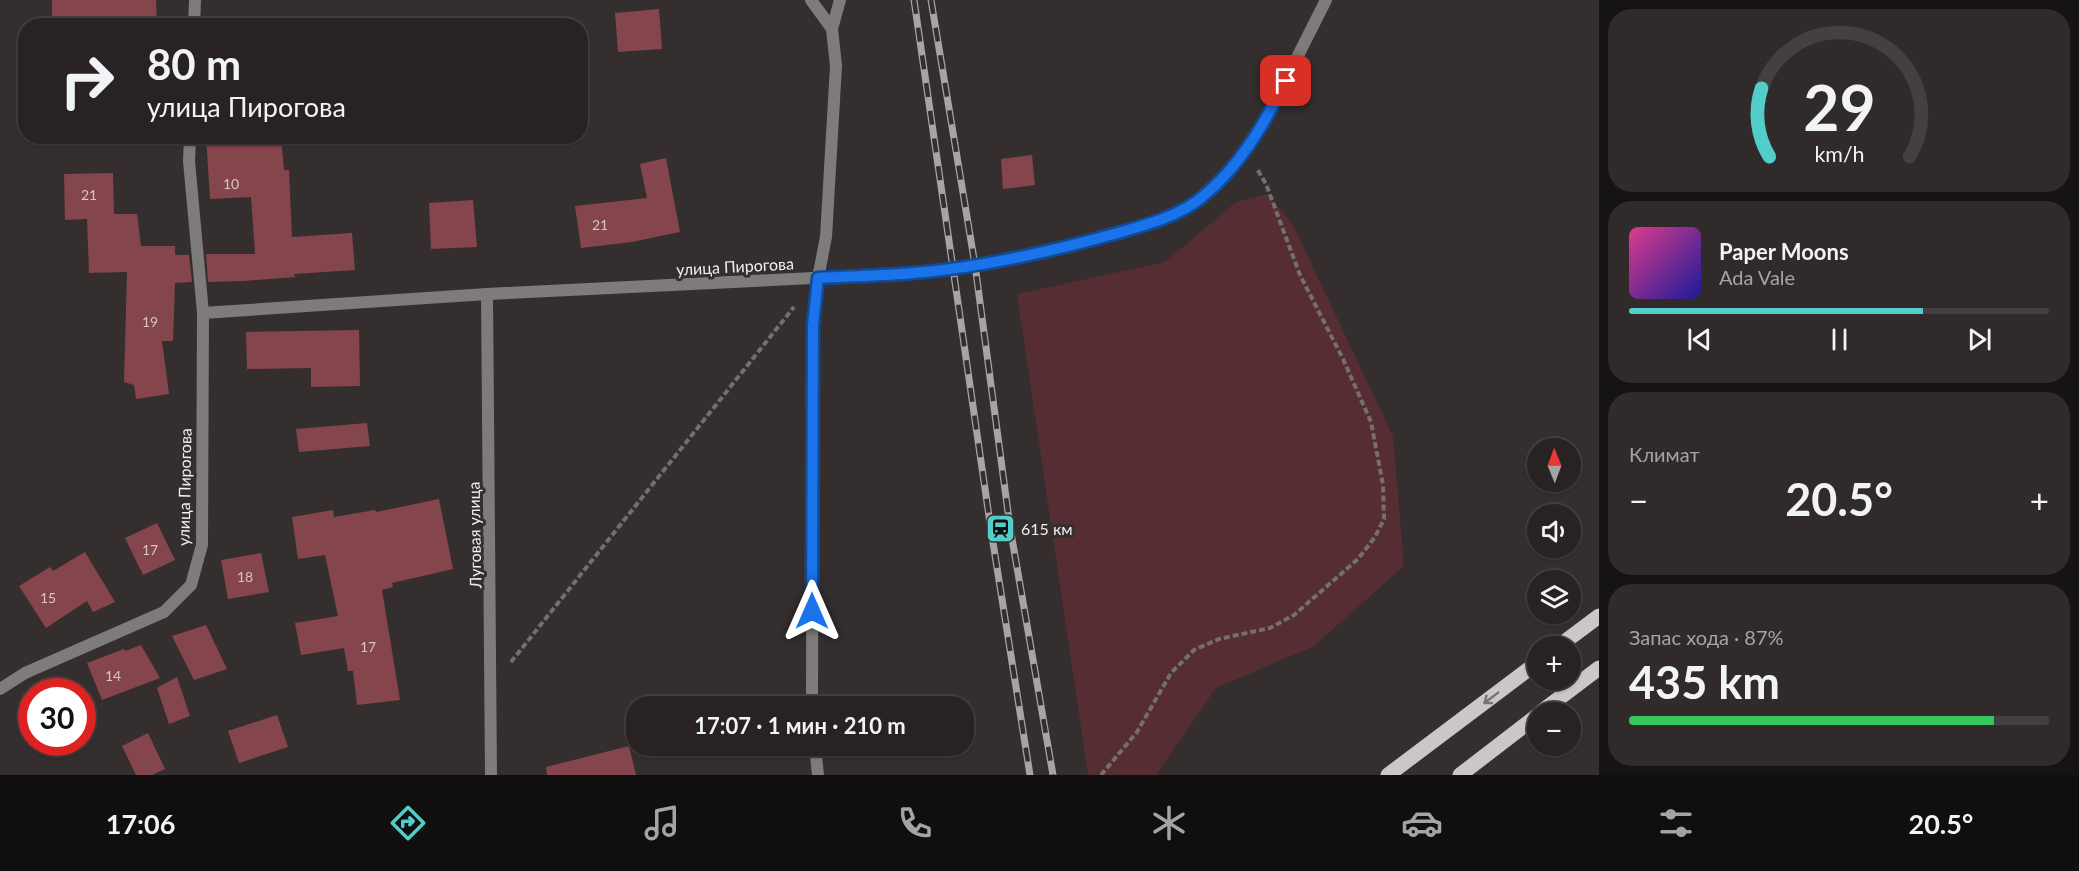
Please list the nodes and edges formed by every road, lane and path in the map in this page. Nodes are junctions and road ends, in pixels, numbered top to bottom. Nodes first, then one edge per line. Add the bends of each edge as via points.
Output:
1 (195, 0) edge
2 (811, 0) edge
3 (840, 0) edge
4 (1326, 0) edge
5 (194, 18) edge
6 (832, 29) junction
7 (190, 144) edge
8 (1238, 161) junction
9 (818, 278) junction
10 (487, 294) junction
11 (795, 306) dead end
12 (203, 313) junction
13 (1599, 616) edge
14 (1572, 636) edge
15 (1599, 668) edge
16 (1527, 670) edge
17 (492, 686) junction
18 (0, 689) edge
19 (812, 696) edge
20 (1554, 702) edge
21 (1527, 723) edge
22 (816, 756) edge
23 (491, 775) edge
24 (818, 775) edge
25 (1101, 775) edge
26 (1388, 775) edge
27 (1460, 775) edge

1 - 5 street
2 - 6 street
3 - 6 street
4 - 8 street, улица Пирогова via 1265,121
6 - 9 street via 836,66 826,237
7 - 12 street, улица Пирогова
8 - 9 street, улица Пирогова via 1201,199 1155,223 1068,247 954,268
8 - 25 path via 1255,166 1266,184 1300,275 1371,422 1383,485 1384,519 1358,559 1294,615 1269,628 1219,639 1194,650 1171,673 1137,732
9 - 10 street, улица Пирогова
9 - 19 street via 813,325
10 - 12 street, улица Пирогова
10 - 17 street, Луговая улица
11 - 17 path
12 - 18 street, улица Пирогова via 202,545 191,585 164,612 25,673
13 - 14 main road
15 - 20 main road
16 -> 26 main road
17 - 23 street, Луговая улица
21 - 27 main road
22 - 24 street

